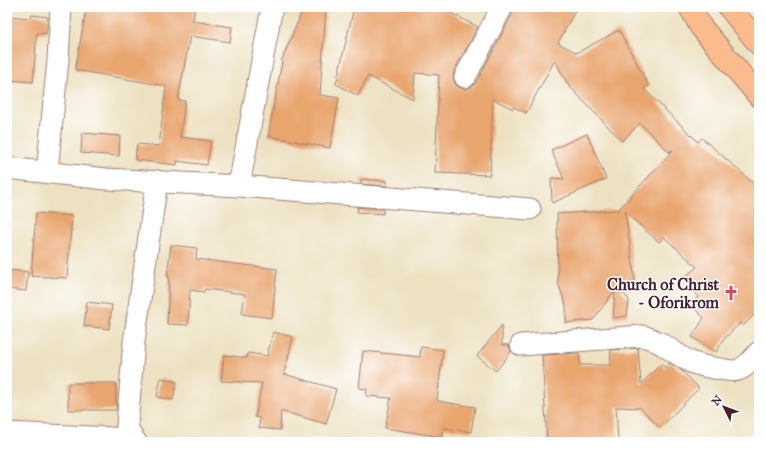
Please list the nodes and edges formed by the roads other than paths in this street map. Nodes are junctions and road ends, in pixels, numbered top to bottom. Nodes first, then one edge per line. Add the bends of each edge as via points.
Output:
1 (60, 7) edge
2 (272, 7) edge
3 (502, 7) edge
4 (690, 7) edge
5 (729, 7) edge
6 (759, 44) edge
7 (465, 77) dead end
8 (759, 96) edge
9 (7, 168) edge
10 (47, 172) junction
11 (157, 181) junction
12 (240, 186) junction
13 (530, 209) dead end
14 (521, 345) dead end
15 (759, 352) edge
16 (7, 433) edge
17 (134, 441) edge

1 - 10 street via 58,60
2 - 12 street
3 - 7 street
4 - 8 highway via 701,28
5 - 6 highway
9 - 10 street
10 - 11 street via 106,179
11 - 12 street
11 - 17 street via 134,342 128,426
12 - 13 street
14 - 15 street via 642,336 661,343 692,363 729,370 738,370
16 - 17 street

